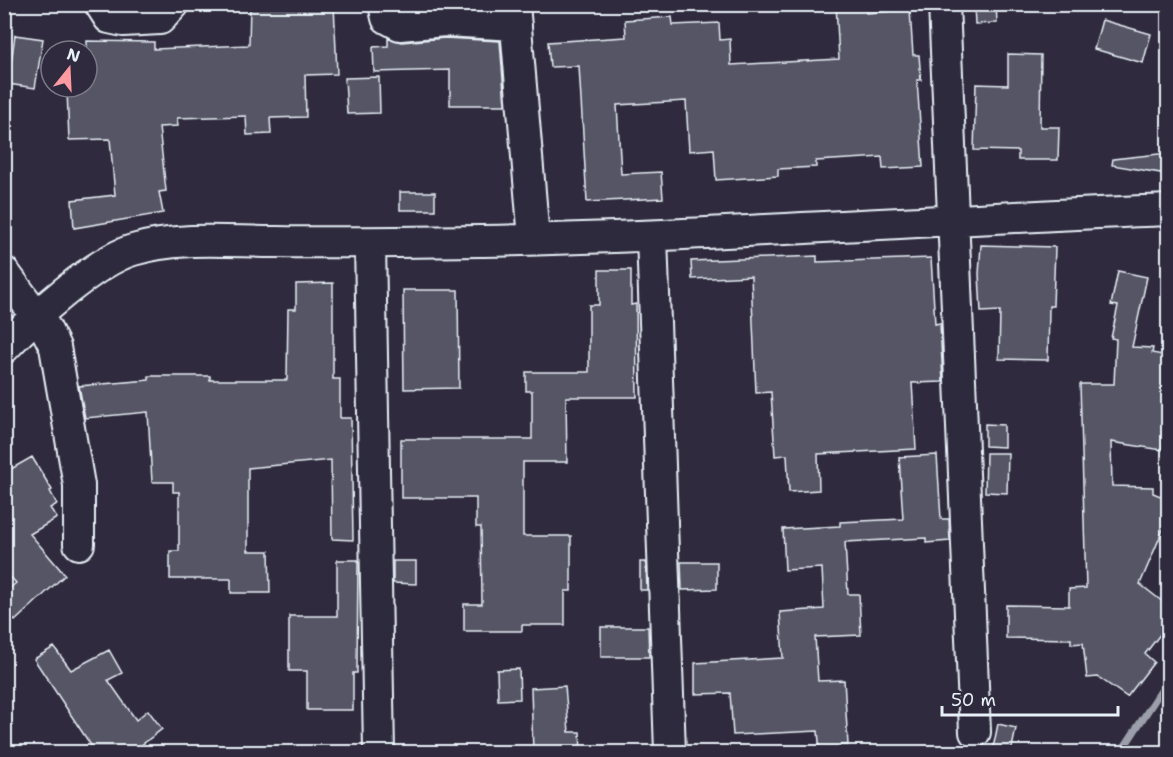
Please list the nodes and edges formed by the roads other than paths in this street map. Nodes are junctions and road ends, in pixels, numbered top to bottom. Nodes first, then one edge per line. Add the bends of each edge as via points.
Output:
1 (100, 4) edge
2 (174, 4) edge
3 (384, 4) edge
4 (944, 4) edge
5 (515, 15) edge
6 (1168, 210) edge
7 (951, 219) junction
8 (652, 236) junction
9 (534, 240) junction
10 (370, 243) junction
11 (4, 272) edge
12 (35, 315) junction
13 (4, 348) edge
14 (79, 544) dead end
15 (975, 732) dead end
16 (380, 753) edge
17 (670, 753) edge

1 - 2 street via 109,18 123,21 160,19
3 - 5 street via 387,18 400,25
4 - 7 street
5 - 9 street
6 - 7 street
7 - 8 street
7 - 15 street
8 - 9 street
8 - 17 street
9 - 10 street
10 - 12 street via 167,242 129,250
10 - 16 street
11 - 12 street
12 - 13 street
12 - 14 street via 56,347 63,383 79,485

